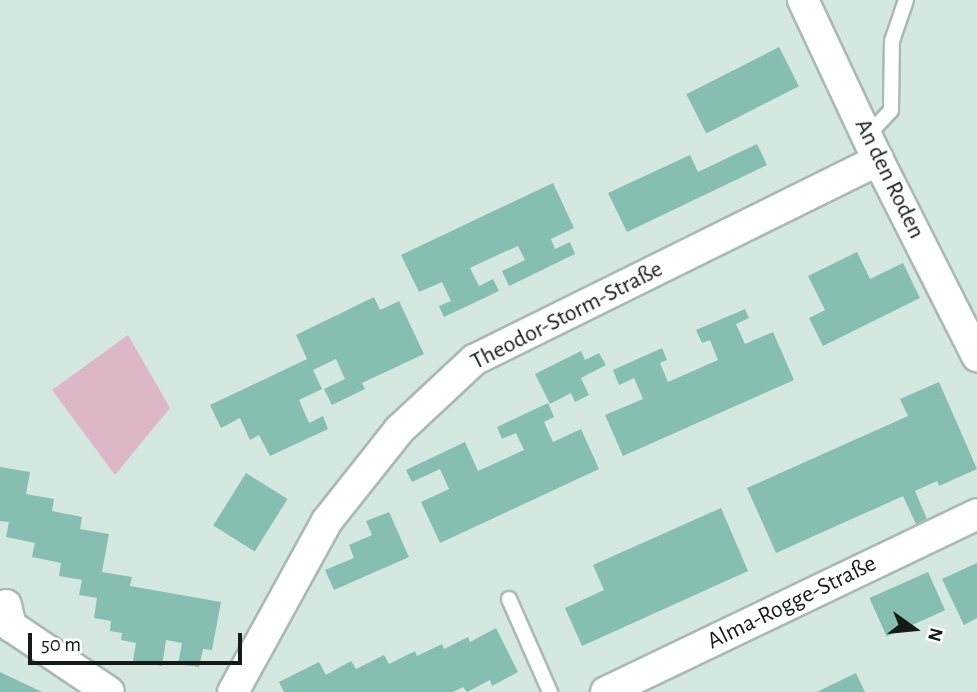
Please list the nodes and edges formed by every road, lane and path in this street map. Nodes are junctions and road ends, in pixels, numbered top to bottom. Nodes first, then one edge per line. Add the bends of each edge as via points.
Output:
1 (803, 0) edge
2 (906, 0) edge
3 (873, 148) junction
4 (970, 323) edge
5 (977, 356) edge
6 (977, 514) edge
7 (509, 599) dead end
8 (6, 605) dead end
9 (109, 692) edge
10 (233, 692) edge
11 (551, 692) edge
12 (607, 692) edge

1 - 3 street, An den Roden
2 - 3 lane via 892,41 891,110
3 - 4 street, An den Roden
3 - 10 street, Theodor-Storm-Straße via 474,360 399,430 327,521
4 - 5 street, An den Roden
6 - 12 street, Alma-Rogge-Straße
7 - 11 lane
8 - 9 street via 11,626

